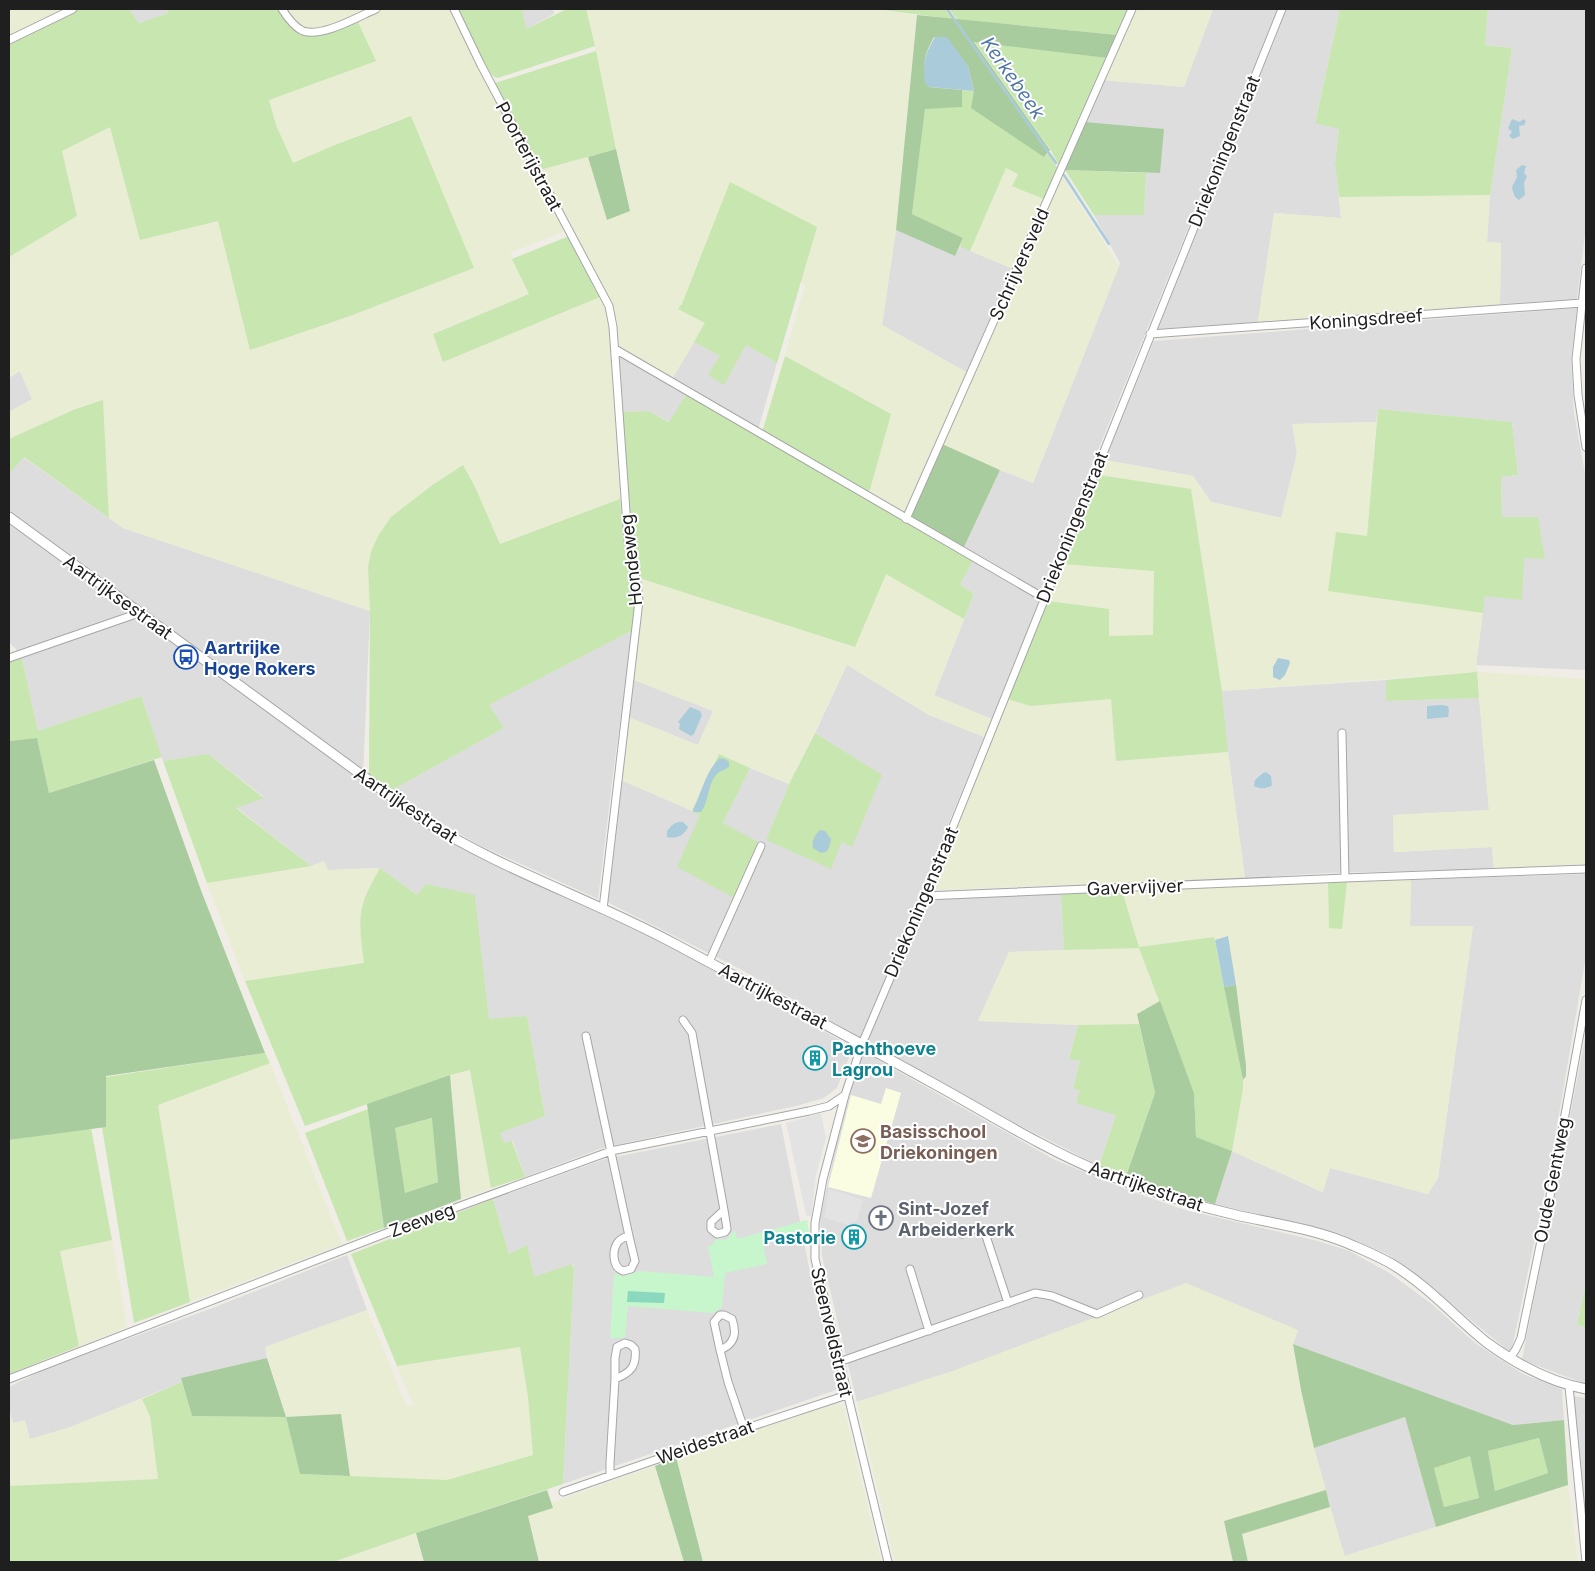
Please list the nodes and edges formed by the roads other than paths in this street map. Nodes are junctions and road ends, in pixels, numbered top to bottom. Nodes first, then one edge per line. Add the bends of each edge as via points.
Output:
1 (73, 9) edge
2 (282, 9) edge
3 (376, 9) edge
4 (454, 9) edge
5 (1132, 9) edge
6 (1282, 9) edge
7 (9, 40) edge
8 (1586, 268) edge
9 (606, 301) joint
10 (1582, 304) junction
11 (1150, 334) junction
12 (615, 349) junction
13 (1586, 447) edge
14 (9, 517) edge
15 (906, 519) junction
16 (1044, 598) junction
17 (139, 613) junction
18 (9, 658) edge
19 (251, 694) joint
20 (1342, 733) dead end
21 (760, 846) dead end
22 (1586, 870) edge
23 (1344, 878) junction
24 (925, 896) junction
25 (603, 909) junction
26 (709, 962) junction
27 (1586, 1000) edge
28 (683, 1020) dead end
29 (586, 1036) dead end
30 (862, 1044) junction
31 (845, 1095) junction
32 (710, 1131) junction
33 (611, 1151) junction
34 (724, 1210) dead end
35 (962, 1234) dead end
36 (629, 1236) junction
37 (910, 1269) dead end
38 (1139, 1295) dead end
39 (1008, 1303) junction
40 (929, 1331) junction
41 (720, 1350) junction
42 (1510, 1358) junction
43 (839, 1362) junction
44 (9, 1379) edge
45 (615, 1379) junction
46 (1569, 1386) junction
47 (1586, 1389) edge
48 (847, 1395) junction
49 (744, 1429) junction
50 (610, 1475) junction
51 (563, 1492) dead end
52 (888, 1562) edge
53 (1586, 1562) edge

1 - 7 street
2 - 3 street via 303,31 313,32
4 - 9 street, Poorterijstraat
5 - 15 street, Schrijversveld
6 - 11 street, Driekoningenstraat
8 - 10 street
9 - 12 street, Hondeweg
10 - 11 street, Koningsdreef
10 - 13 street via 1576,377
11 - 16 street, Driekoningenstraat
12 - 15 street
12 - 25 street, Hondeweg via 628,540 639,601
14 - 17 street, Aartrijksestraat
15 - 16 street
16 - 24 street, Driekoningenstraat
17 - 18 street
17 - 19 street, Aartrijksestraat
19 - 25 street, Aartrijkestraat via 454,840
20 - 23 street
21 - 26 street, Aartrijkestraat
22 - 23 street, Gavervijver
23 - 24 street, Gavervijver
24 - 30 street, Driekoningenstraat
25 - 26 street, Aartrijkestraat
26 - 30 street, Aartrijkestraat
27 - 42 street, Oude Gentweg via 1523,1328
28 - 32 street via 692,1033
29 - 33 street
30 - 31 street, Steenveldstraat
30 - 42 street, Aartrijkestraat via 1072,1160 1187,1204 1304,1230 1350,1244 1391,1264
31 - 32 street, Zeeweg via 829,1106
31 - 43 street, Steenveldstraat via 823,1179 814,1249
32 - 33 street, Zeeweg
32 - 34 street
33 - 36 street
33 - 44 street, Zeeweg via 389,1232
35 - 39 street via 977,1228 985,1233
36 - 36 street via 620,1239 615,1248 615,1264 623,1271 631,1269 635,1262
37 - 40 street
38 - 39 street via 1097,1314 1052,1296 1035,1294
39 - 40 street
40 - 43 street
41 - 41 street via 735,1336 732,1320 724,1315 714,1322
41 - 49 street
42 - 46 street, Aartrijkestraat
43 - 48 street, Steenveldstraat
45 - 45 street via 631,1370 636,1355 631,1345 625,1343 617,1347
45 - 50 street
46 - 47 street, Aartrijkestraat
46 - 53 street
48 - 49 street, Weidestraat
48 - 52 street, Steenveldstraat
49 - 50 street, Weidestraat
50 - 51 street, Weidestraat

